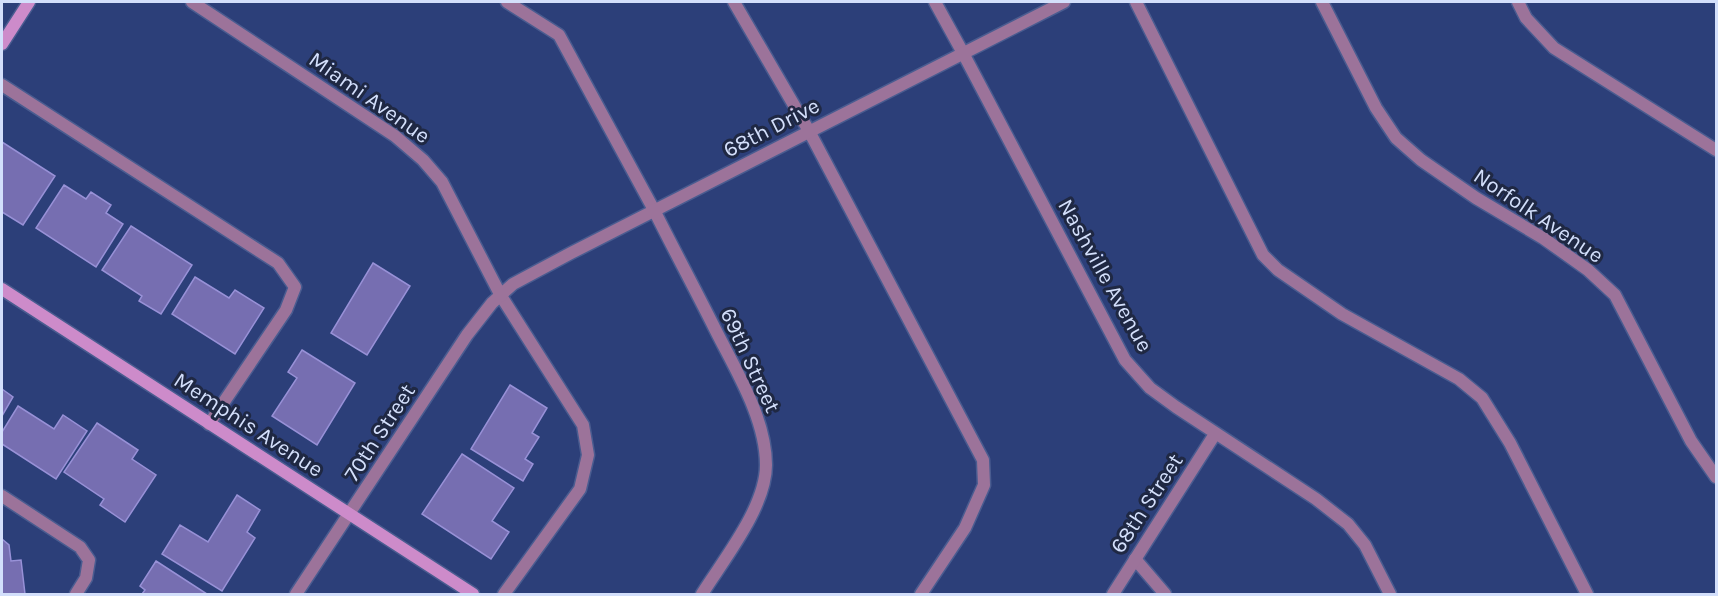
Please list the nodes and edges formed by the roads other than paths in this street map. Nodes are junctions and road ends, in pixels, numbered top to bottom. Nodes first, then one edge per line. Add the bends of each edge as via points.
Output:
1 (29, 2) edge
2 (192, 2) edge
3 (507, 2) edge
4 (734, 2) edge
5 (935, 2) edge
6 (1064, 2) edge
7 (1136, 2) edge
8 (1322, 2) edge
9 (1518, 2) edge
10 (2, 44) edge
11 (963, 52) junction
12 (2, 85) edge
13 (809, 131) junction
14 (1716, 150) edge
15 (654, 210) junction
16 (2, 289) edge
17 (501, 296) junction
18 (209, 424) junction
19 (1215, 434) junction
20 (1716, 477) edge
21 (2, 496) edge
22 (349, 514) junction
23 (1135, 559) junction
24 (76, 594) edge
25 (296, 594) edge
26 (473, 594) edge
27 (504, 594) edge
28 (702, 594) edge
29 (921, 594) edge
30 (1113, 594) edge
31 (1165, 594) edge
32 (1390, 594) edge
33 (1587, 594) edge

1 - 10 street
2 - 17 street, Miami Avenue via 395,136 423,160 442,182
3 - 15 street, 69th Street via 559,35
4 - 13 street
5 - 11 street, Nashville Avenue
6 - 11 street, 68th Drive
7 - 33 street via 1263,255 1278,270 1342,314 1459,379 1482,398 1510,443
8 - 20 street, Norfolk Avenue via 1376,108 1396,138 1476,198 1588,270 1615,295 1691,441
9 - 14 street via 1526,18 1554,48
11 - 13 street, 68th Drive
11 - 19 street, Nashville Avenue via 1125,360 1150,388
12 - 18 street via 278,263 295,287 286,310
13 - 15 street, 68th Drive
13 - 29 street via 983,460 984,485 965,528
15 - 17 street, 68th Drive via 513,284
15 - 28 street, 69th Street via 747,391 761,431 766,465 759,498 749,520
16 - 18 street, Memphis Avenue
17 - 22 street, 70th Street via 467,335
17 - 27 street, Miami Avenue via 583,425 588,455 580,489
18 - 22 street, Memphis Avenue
19 - 23 street, 68th Street
19 - 32 street, Nashville Avenue via 1348,524 1365,545
21 - 24 street via 80,548 89,560 86,578
22 - 25 street, 70th Street
22 - 26 street, Memphis Avenue
23 - 30 street, 68th Street
23 - 31 street

